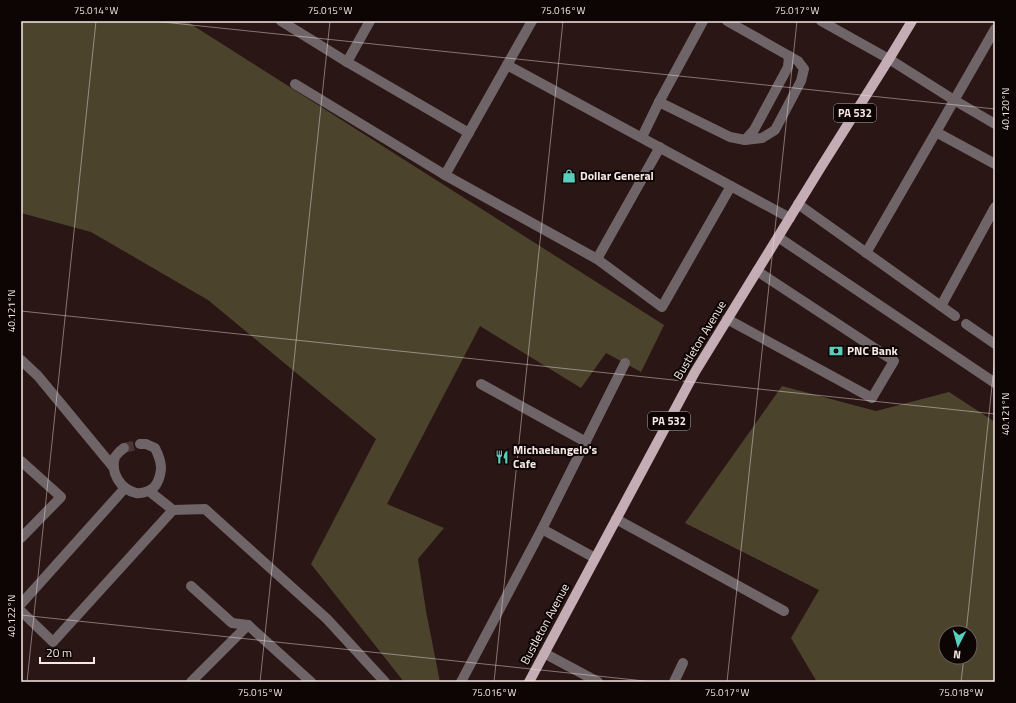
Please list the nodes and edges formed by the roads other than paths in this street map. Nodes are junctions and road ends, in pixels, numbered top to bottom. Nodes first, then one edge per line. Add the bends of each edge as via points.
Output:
1 (281, 21) edge
2 (370, 21) edge
3 (532, 21) edge
4 (702, 21) edge
5 (727, 21) edge
6 (821, 21) edge
7 (912, 21) edge
8 (995, 29) edge
9 (789, 56) junction
10 (889, 59) junction
11 (347, 62) junction
12 (507, 65) junction
13 (295, 84) dead end
14 (954, 100) junction
15 (659, 102) junction
16 (995, 124) edge
17 (936, 132) junction
18 (469, 133) junction
19 (642, 137) junction
20 (745, 140) junction
21 (660, 147) junction
22 (995, 164) edge
23 (445, 175) junction
24 (731, 186) junction
25 (798, 204) junction
26 (995, 207) edge
27 (790, 218) junction
28 (778, 238) junction
29 (866, 252) junction
30 (597, 259) junction
31 (757, 271) junction
32 (941, 306) junction
33 (955, 316) dead end
34 (727, 319) junction
35 (966, 324) dead end
36 (995, 344) edge
37 (21, 360) edge
38 (626, 363) dead end
39 (995, 383) edge
40 (481, 384) dead end
41 (586, 442) junction
42 (140, 444) tunnel mouth
43 (124, 448) dead end
44 (21, 461) edge
45 (114, 468) junction
46 (124, 488) junction
47 (149, 491) junction
48 (173, 510) junction
49 (616, 519) junction
50 (542, 529) junction
51 (21, 538) edge
52 (595, 558) junction
53 (192, 586) dead end
54 (21, 604) edge
55 (21, 611) edge
56 (784, 611) dead end
57 (248, 625) junction
58 (544, 653) junction
59 (683, 663) dead end
60 (191, 682) edge
61 (310, 682) edge
62 (385, 682) edge
63 (461, 682) edge
64 (529, 682) edge
65 (598, 682) edge
66 (674, 682) edge

1 - 11 street
2 - 11 street
3 - 12 street
4 - 15 street
5 - 9 street
6 - 10 street
7 - 10 main road, Bustleton Avenue / PA 532
8 - 14 street
9 - 20 street via 788,67 754,130
9 - 20 street via 798,61 804,69 795,93 775,130 762,138
10 - 14 street
10 - 25 main road, Bustleton Avenue / PA 532
11 - 18 street
12 - 18 street
12 - 19 street
13 - 23 street
14 - 16 street
14 - 17 street
15 - 19 street
15 - 20 street via 730,137
17 - 22 street
17 - 29 street
18 - 23 street
19 - 21 street
21 - 24 street
21 - 30 street
23 - 30 street
24 - 27 street
24 - 30 street via 662,307
25 - 27 main road, Bustleton Avenue / PA 532
25 - 29 street
26 - 32 street
27 - 28 main road, Bustleton Avenue / PA 532
28 - 31 main road, Bustleton Avenue / PA 532
28 - 39 street
29 - 32 street
31 - 34 main road, Bustleton Avenue / PA 532
31 - 34 street via 894,361 872,398
32 - 33 street
34 - 49 main road, Bustleton Avenue / PA 532 via 694,372
35 - 36 street
37 - 45 street via 38,376
38 - 41 street
40 - 41 street
41 - 50 street
42 - 47 street via 155,448 160,459 161,469 157,484
43 - 45 street via 116,456
44 - 51 street via 61,497
45 - 46 street via 116,479
46 - 47 street via 137,493
46 - 54 street
47 - 48 street
48 - 55 street via 53,642
48 - 62 street via 205,509 327,619
49 - 52 main road, Bustleton Avenue / PA 532
49 - 56 street
50 - 52 street
50 - 63 street
52 - 58 main road, Bustleton Avenue / PA 532
53 - 57 street via 232,623
57 - 60 street
57 - 61 street
58 - 64 main road, Bustleton Avenue / PA 532
58 - 65 street
59 - 66 street

